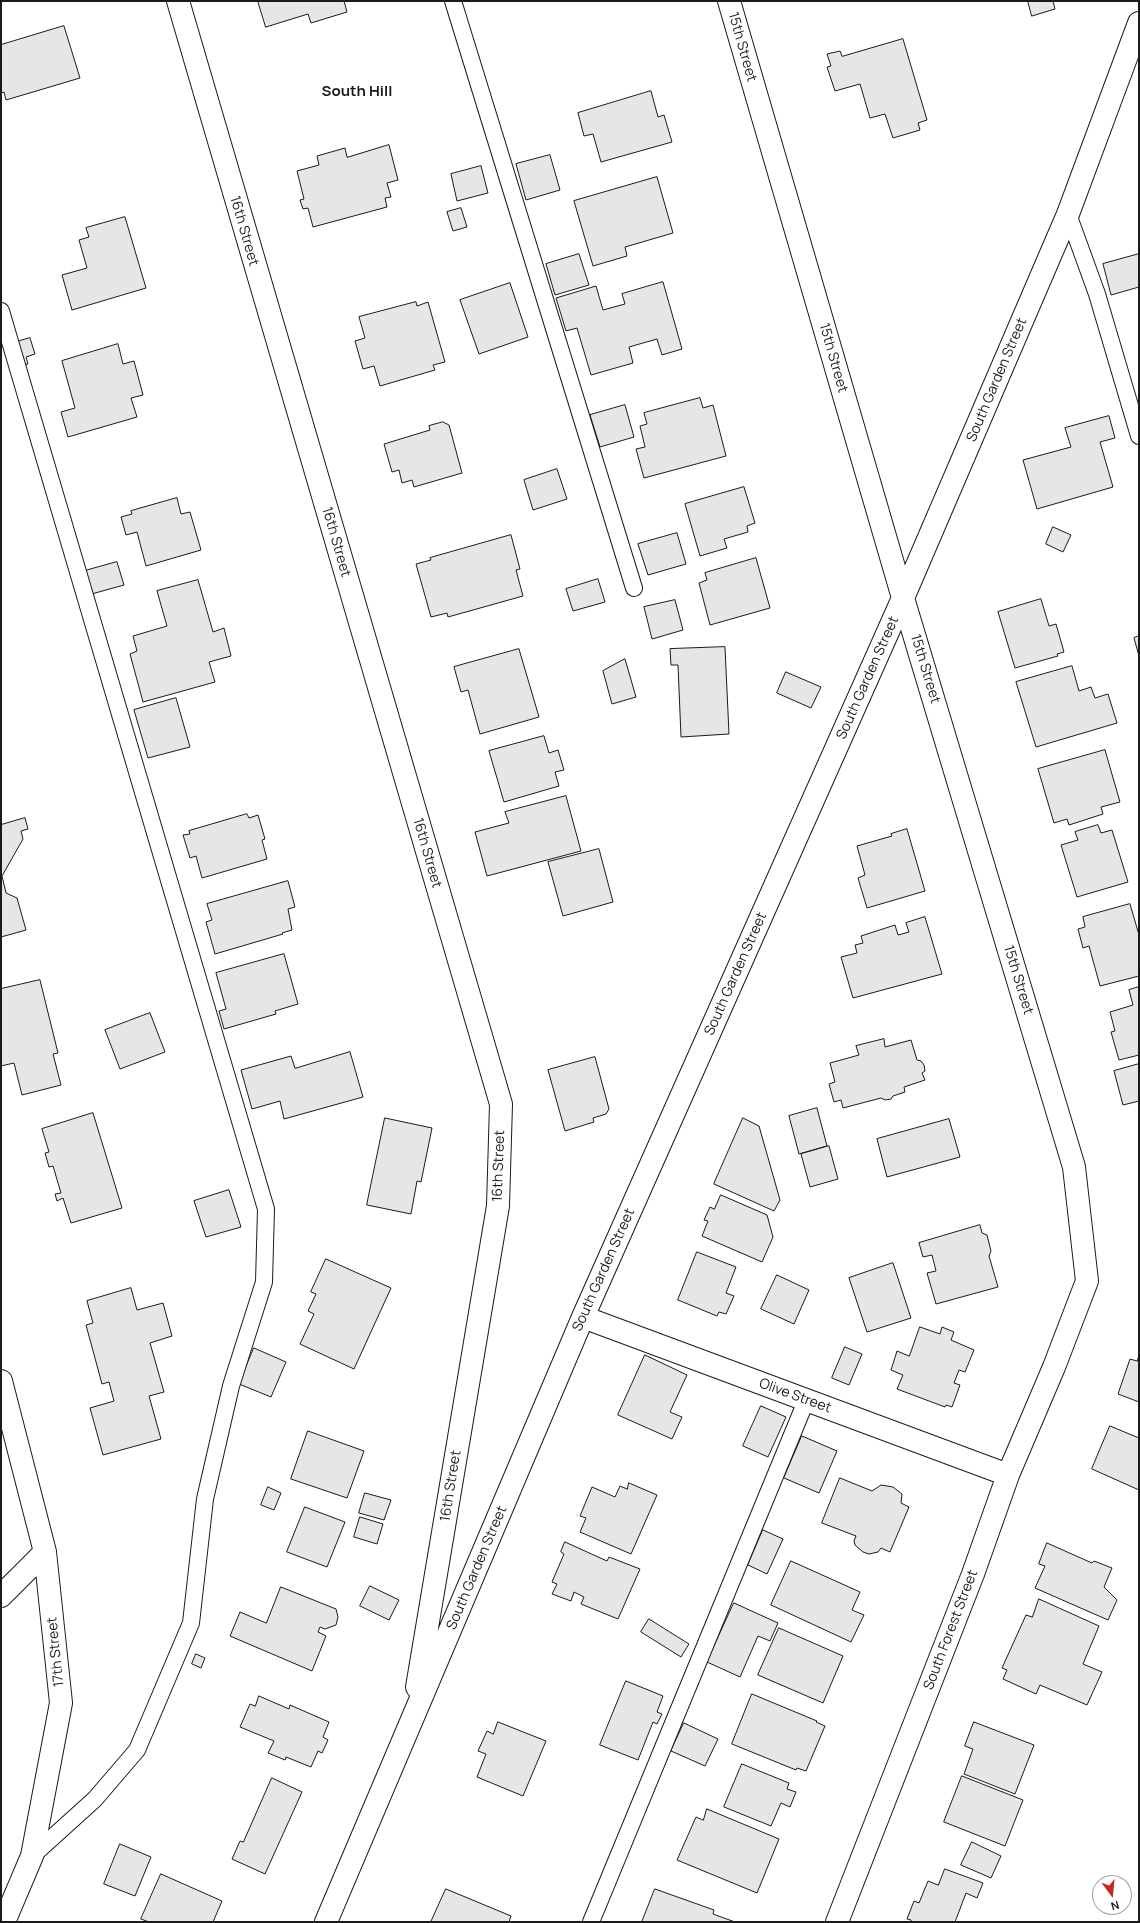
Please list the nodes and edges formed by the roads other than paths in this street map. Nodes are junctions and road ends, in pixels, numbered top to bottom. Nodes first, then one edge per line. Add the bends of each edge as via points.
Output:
1 (178, 1) edge
2 (452, 1) edge
3 (729, 1) edge
4 (1139, 23) edge
5 (1068, 214) junction
6 (1, 311) edge
7 (1139, 436) edge
8 (634, 588) dead end
9 (904, 598) junction
10 (583, 1317) junction
11 (1064, 1339) joint
12 (1, 1380) edge
13 (806, 1401) junction
14 (1008, 1475) junction
15 (45, 1552) junction
16 (1, 1596) edge
17 (411, 1722) junction
18 (32, 1856) junction
19 (4, 1922) edge
20 (326, 1922) edge
21 (591, 1922) edge
22 (837, 1922) edge

1 - 17 street, 16th Street via 501,1104 498,1206
2 - 8 lane
3 - 9 street, 15th Street
4 - 5 street, South Garden Street
5 - 7 lane via 1097,294
5 - 9 street, South Garden Street
6 - 18 lane via 266,1209 264,1282 231,1386 205,1499 192,1623 137,1750 95,1799
9 - 10 street, South Garden Street
9 - 11 street, 15th Street via 1074,1166 1087,1280
10 - 13 street, Olive Street
10 - 17 street, South Garden Street
11 - 14 street, South Forest Street
12 - 15 street, 17th Street
13 - 14 street, Olive Street
13 - 21 lane
14 - 22 street, South Forest Street via 973,1574
15 - 16 street
15 - 18 street, 17th Street via 61,1703
17 - 20 street, South Garden Street
18 - 19 street, 17th Street

